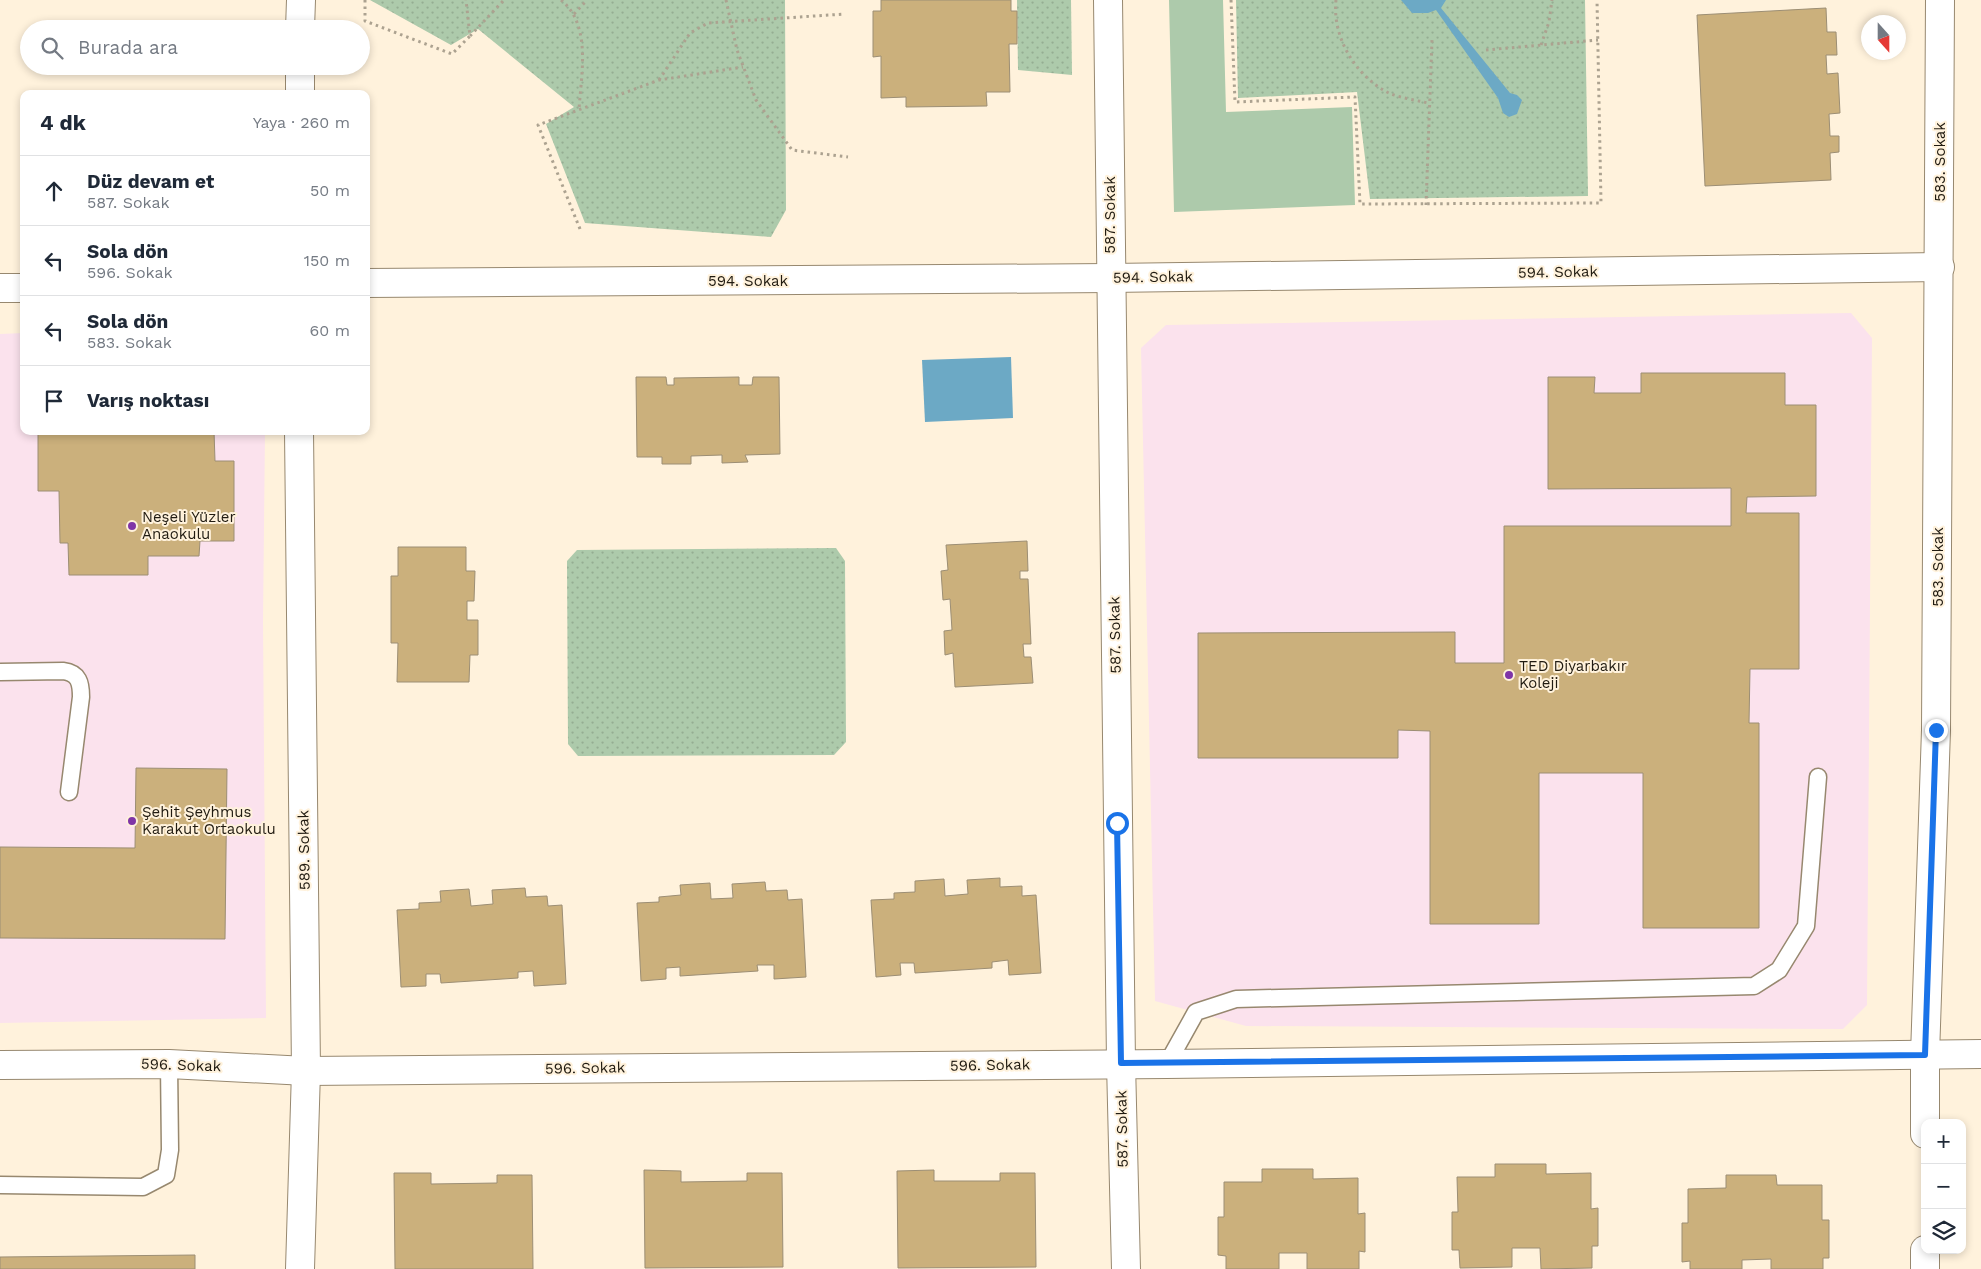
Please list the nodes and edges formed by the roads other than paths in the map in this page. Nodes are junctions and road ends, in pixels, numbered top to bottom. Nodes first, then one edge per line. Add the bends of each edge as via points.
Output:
1 (301, 0) edge
2 (1108, 0) edge
3 (1940, 0) edge
4 (300, 20) edge
5 (300, 75) edge
6 (300, 90) edge
7 (1940, 267) junction
8 (1110, 278) junction
9 (370, 283) edge
10 (0, 288) edge
11 (20, 288) edge
12 (300, 435) edge
13 (0, 672) edge
14 (1818, 777) dead end
15 (69, 792) dead end
16 (1981, 1054) edge
17 (1925, 1055) junction
18 (1121, 1063) junction
19 (169, 1064) junction
20 (1167, 1064) junction
21 (0, 1065) edge
22 (306, 1071) junction
23 (1925, 1119) edge
24 (0, 1185) edge
25 (1925, 1254) edge
26 (300, 1269) edge
27 (1126, 1269) edge
28 (1925, 1269) edge

1 - 4 street
2 - 8 street, 587. Sokak
3 - 7 street, 583. Sokak
5 - 6 street
7 - 8 street, 594. Sokak
7 - 17 street, 583. Sokak via 1936,730
8 - 9 street, 594. Sokak
8 - 18 street, 587. Sokak
10 - 11 street
12 - 22 street, 589. Sokak
13 - 15 lane via 71,672 77,676 81,697
14 - 20 lane via 1806,926 1779,970 1754,986 1236,999 1196,1012
16 - 17 street, 596. Sokak
17 - 20 street, 596. Sokak
17 - 23 street, 583. Sokak
18 - 20 street, 596. Sokak
18 - 22 street, 596. Sokak
18 - 27 street, 587. Sokak
19 - 21 street, 596. Sokak
19 - 22 street, 596. Sokak
19 - 24 lane via 170,1150 166,1175 143,1187
22 - 26 street, 589. Sokak
25 - 28 street

